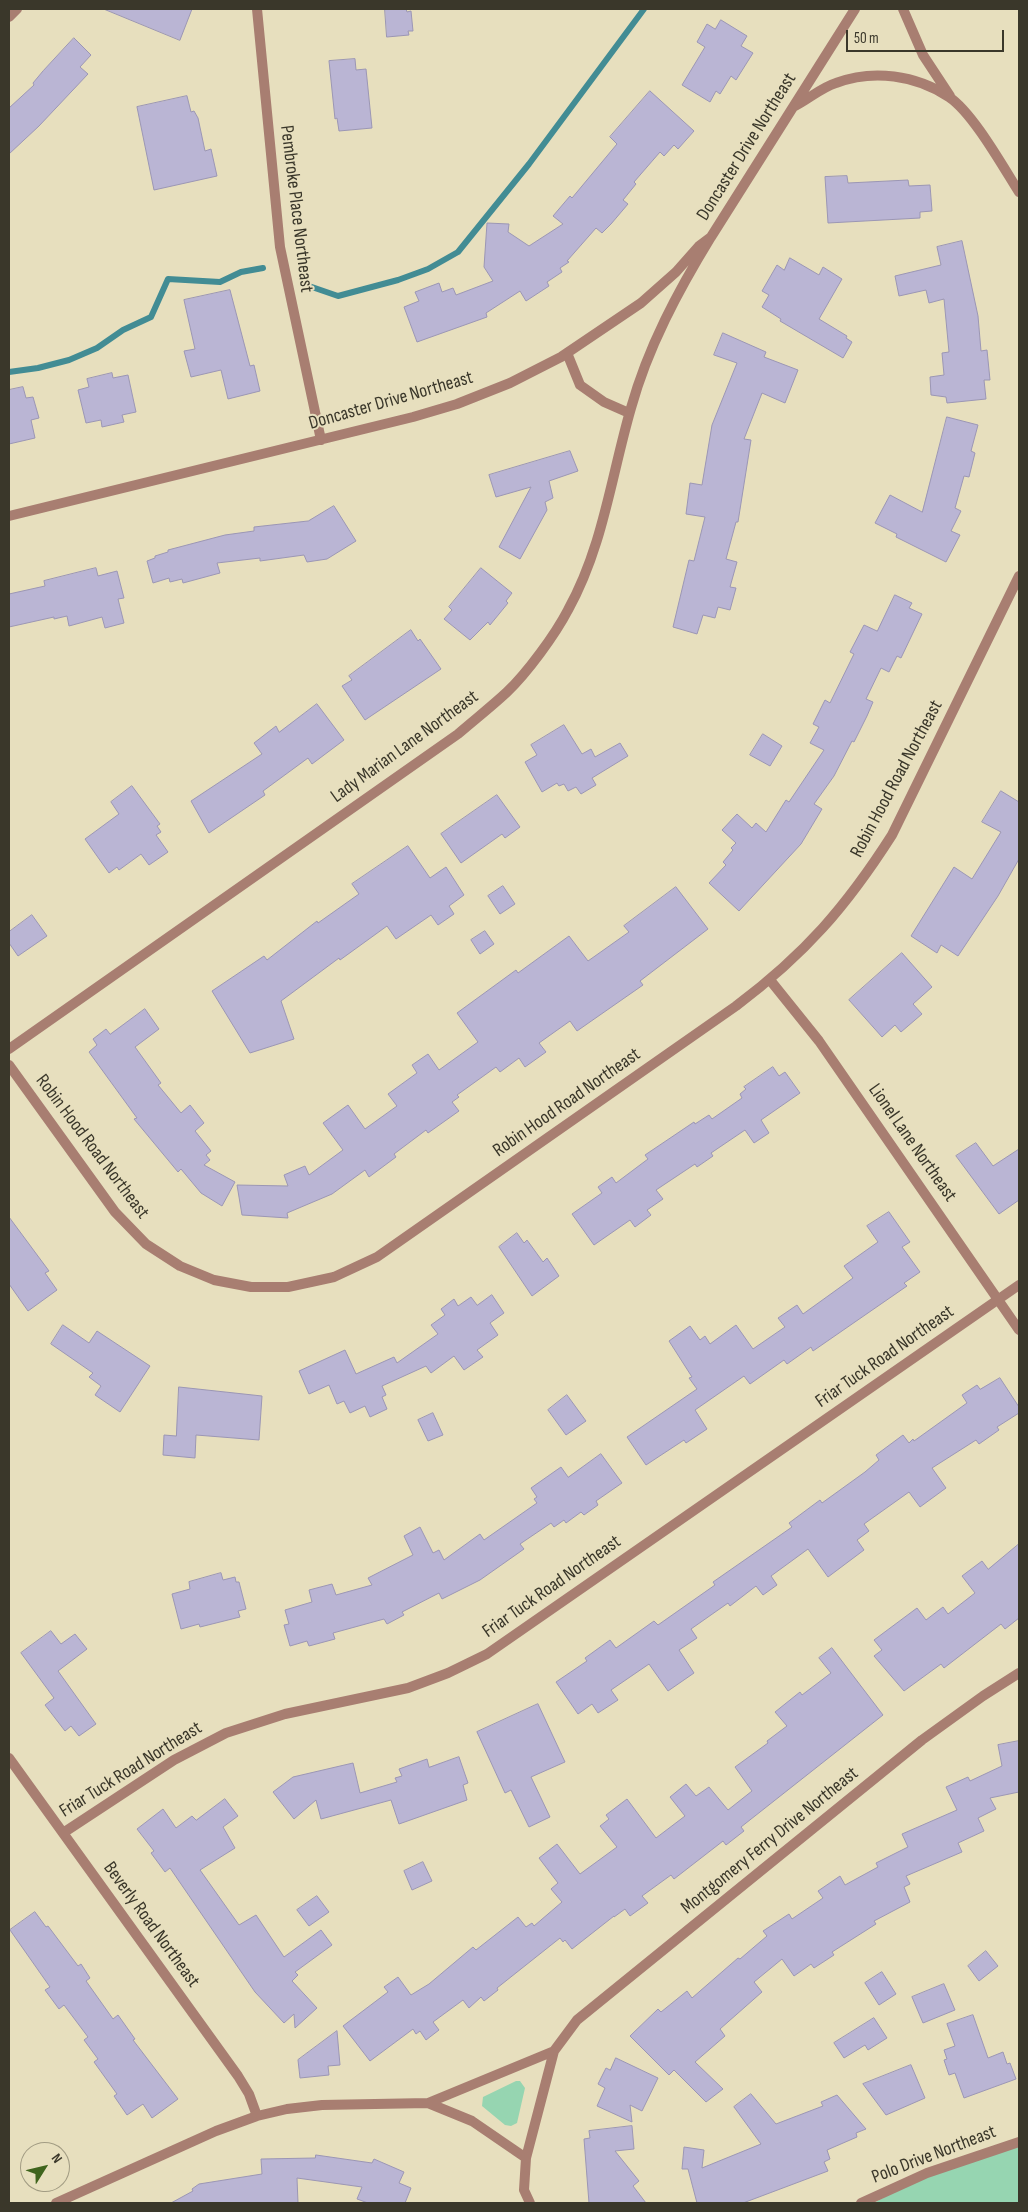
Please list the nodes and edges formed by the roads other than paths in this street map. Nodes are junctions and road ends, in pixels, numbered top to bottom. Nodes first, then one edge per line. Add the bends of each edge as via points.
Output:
1 (17, 9) edge
2 (257, 9) edge
3 (855, 9) edge
4 (903, 9) edge
5 (9, 17) edge
6 (950, 97) junction
7 (793, 107) junction
8 (1019, 192) edge
9 (711, 237) junction
10 (567, 353) junction
11 (629, 413) junction
12 (321, 440) junction
13 (9, 516) edge
14 (1019, 576) edge
15 (770, 980) junction
16 (9, 1049) edge
17 (9, 1065) edge
18 (1019, 1285) edge
19 (999, 1299) junction
20 (1019, 1330) edge
21 (1019, 1673) edge
22 (9, 1758) edge
23 (63, 1833) junction
24 (554, 2051) junction
25 (428, 2103) junction
26 (258, 2116) junction
27 (1019, 2142) edge
28 (526, 2158) junction
29 (56, 2203) edge
30 (530, 2203) edge
31 (861, 2203) edge

1 - 5 street
2 - 12 street, Pembroke Place Northeast via 280,247
3 - 7 street, Doncaster Drive Northeast
4 - 6 street via 923,55
6 - 7 street via 912,80 874,75 835,83
6 - 8 street via 968,116
7 - 9 street, Doncaster Drive Northeast
9 - 10 street, Doncaster Drive Northeast via 641,303
9 - 11 street, Lady Marian Lane Northeast via 664,320
10 - 11 street via 580,385 604,402
10 - 12 street, Doncaster Drive Northeast via 510,383 457,404
11 - 16 street, Lady Marian Lane Northeast via 603,524 585,575 550,639 508,691 458,734
12 - 13 street, Doncaster Drive Northeast
14 - 15 street, Robin Hood Road Northeast via 892,835 838,913
15 - 17 street, Robin Hood Road Northeast via 377,1257 334,1277 288,1287 251,1287 214,1280 180,1266 146,1244 115,1212
15 - 19 street, Lionel Lane Northeast via 819,1041
18 - 19 street, Friar Tuck Road Northeast
19 - 20 street, Lionel Lane Northeast
19 - 23 street, Friar Tuck Road Northeast via 486,1654 408,1688 284,1714 226,1733 174,1760
21 - 24 street, Montgomery Ferry Drive Northeast via 922,1740 577,2020
22 - 23 street, Beverly Road Northeast
23 - 26 street, Beverly Road Northeast via 238,2076
24 - 25 street
24 - 28 street, Montgomery Ferry Drive Northeast
25 - 26 street via 322,2105
25 - 28 street via 472,2121
26 - 29 street via 216,2131
27 - 31 street, Polo Drive Northeast via 927,2172
28 - 30 street via 524,2190

